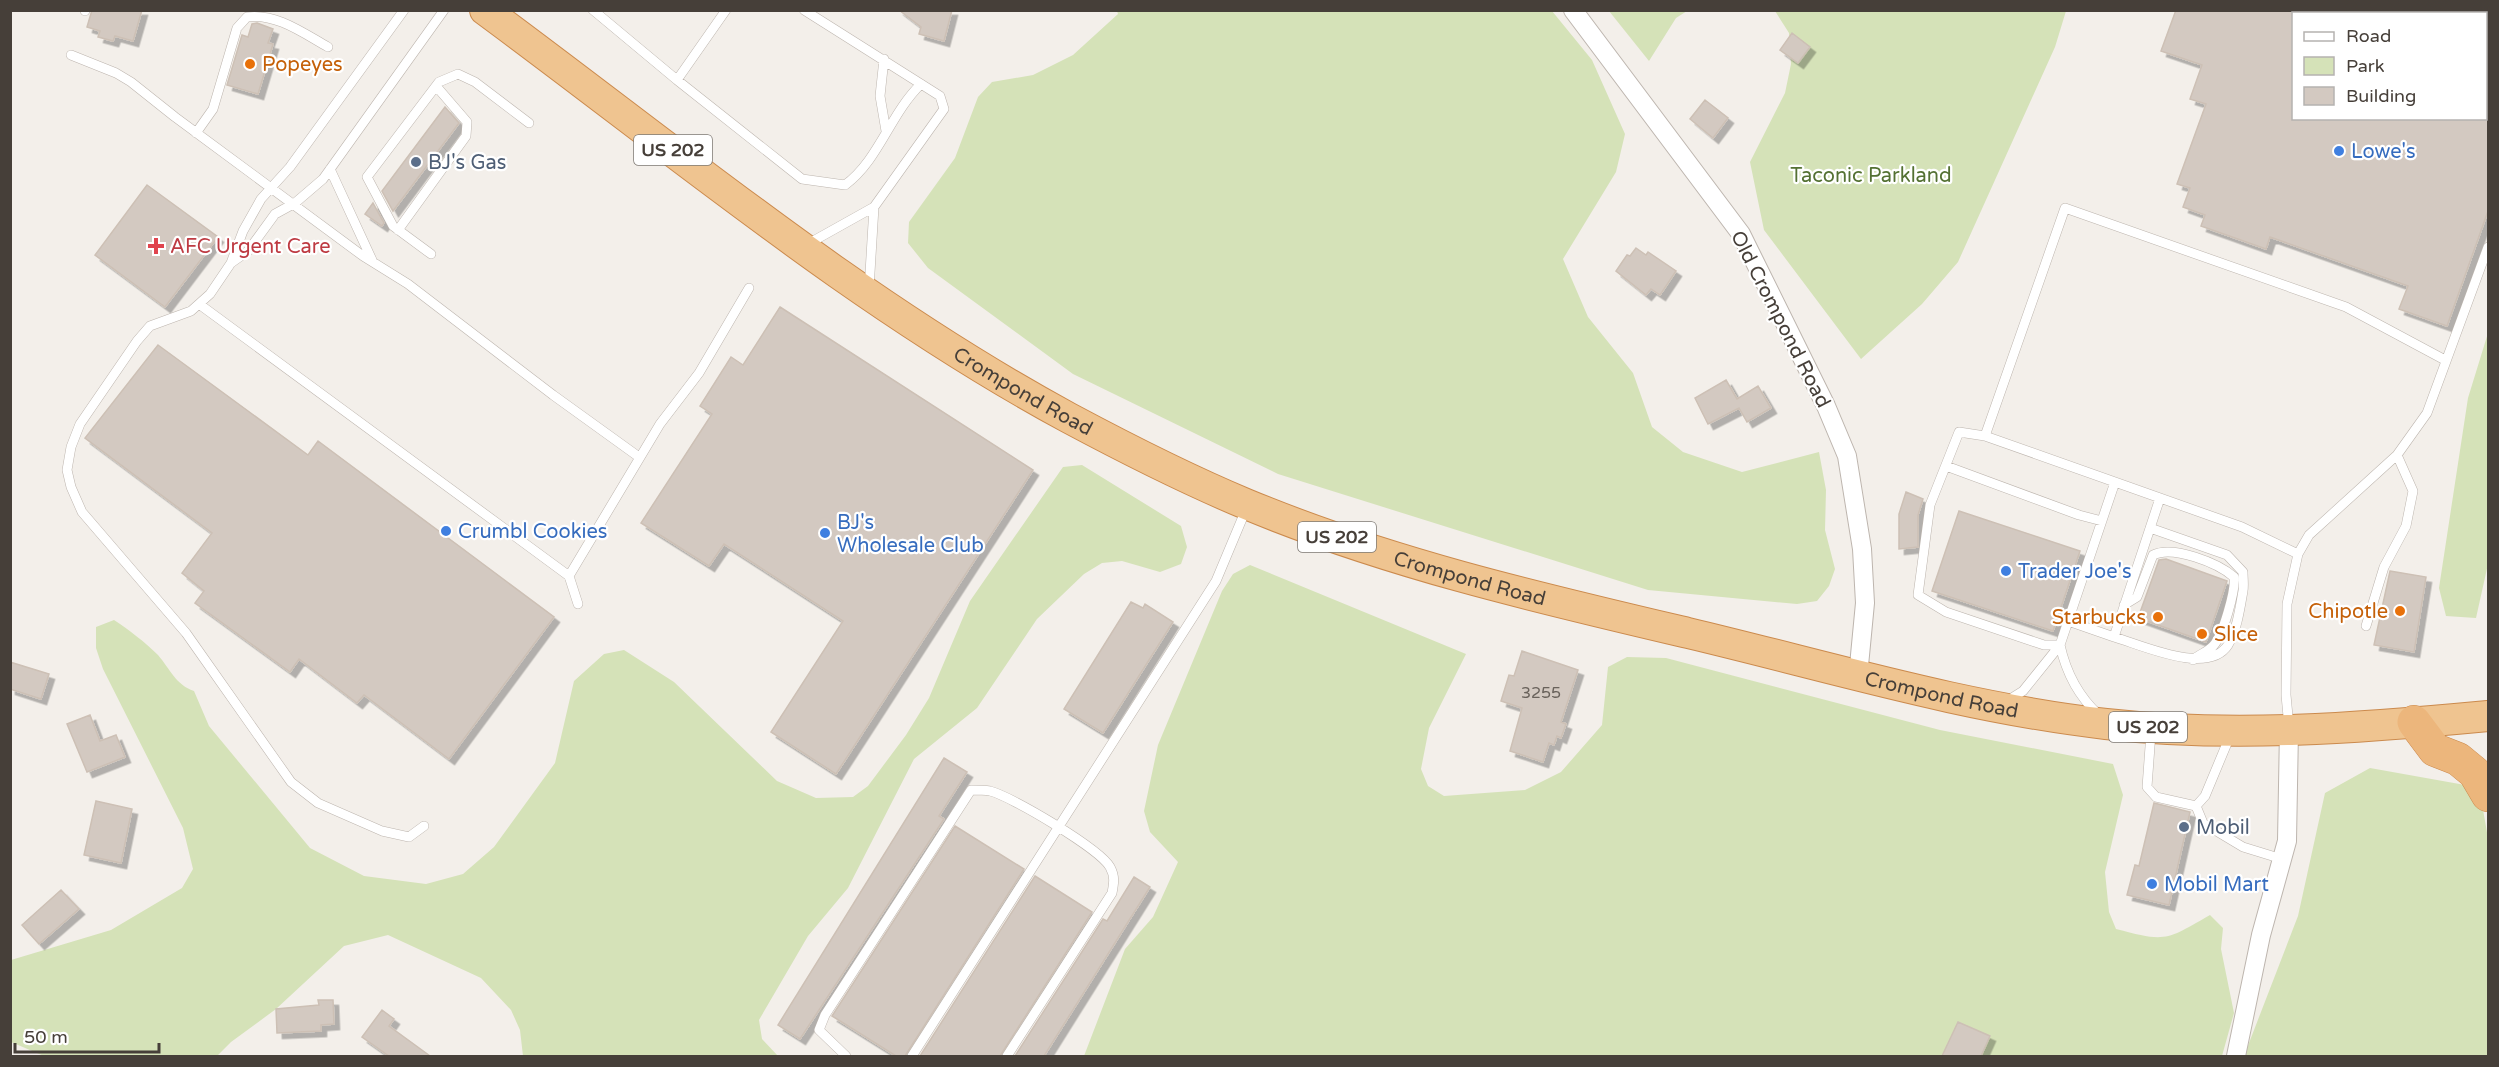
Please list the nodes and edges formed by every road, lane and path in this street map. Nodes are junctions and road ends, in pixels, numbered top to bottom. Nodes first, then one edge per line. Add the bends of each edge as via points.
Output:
1 (404, 10) edge
2 (444, 10) edge
3 (485, 10) edge
4 (593, 10) edge
5 (804, 10) edge
6 (1573, 10) edge
7 (725, 11) edge
8 (328, 47) dead end
9 (71, 55) dead end
10 (884, 59) junction
11 (677, 80) junction
12 (921, 84) junction
13 (436, 86) junction
14 (529, 123) dead end
15 (886, 131) junction
16 (196, 133) junction
17 (330, 169) junction
18 (273, 189) junction
19 (295, 203) junction
20 (874, 207) junction
21 (399, 230) junction
22 (802, 247) junction
23 (2488, 247) edge
24 (431, 254) dead end
25 (372, 262) junction
26 (231, 263) junction
27 (749, 288) dead end
28 (869, 295) junction
29 (199, 304) junction
30 (2445, 360) junction
31 (1985, 436) junction
32 (2397, 455) junction
33 (639, 457) junction
34 (1946, 466) junction
35 (2115, 482) junction
36 (2160, 498) junction
37 (1248, 505) junction
38 (2102, 521) junction
39 (2150, 528) junction
40 (2298, 554) junction
41 (569, 576) junction
42 (578, 604) dead end
43 (2124, 605) junction
44 (2068, 621) junction
45 (2366, 626) dead end
46 (2114, 637) junction
47 (2060, 645) junction
48 (2193, 660) junction
49 (1858, 676) junction
50 (2000, 706) junction
51 (2488, 716) edge
52 (2414, 722) junction
53 (2109, 724) junction
54 (2151, 728) junction
55 (2289, 730) junction
56 (2232, 731) junction
57 (2488, 795) edge
58 (2196, 806) junction
59 (424, 826) dead end
60 (1059, 827) junction
61 (2282, 859) junction
62 (846, 1056) edge
63 (912, 1056) edge
64 (1007, 1056) edge
65 (2236, 1056) edge

1 - 18 lane
2 - 17 lane
3 - 22 highway, Crompond Road / US 202
4 - 11 lane
5 - 10 lane
6 - 49 street, Old Crompond Road via 1741,234 1827,405 1846,456 1862,549 1865,603
7 - 11 lane
8 - 16 lane via 262,15 247,17 237,28 213,110
9 - 16 lane via 116,73
10 - 12 lane
10 - 15 lane via 880,96
11 - 15 lane via 802,179 844,185 862,172
12 - 15 lane via 905,100
12 - 20 lane via 940,96 944,109
13 - 14 lane via 458,74 475,82
13 - 21 lane via 367,177 393,226
13 - 21 lane via 467,122 466,136
16 - 18 lane
17 - 19 lane
17 - 25 lane
18 - 19 lane
18 - 26 lane via 261,199
19 - 25 lane
19 - 26 lane via 275,214 248,250
20 - 22 lane
20 - 28 lane
21 - 24 lane
22 - 28 highway, Crompond Road / US 202
23 - 30 lane
25 - 33 lane via 408,284
26 - 29 lane
27 - 33 lane via 699,373
28 - 37 highway, Crompond Road / US 202 via 1066,416
29 - 41 lane
29 - 59 lane via 169,321 150,326 137,341 80,424 67,470 71,487 82,512 186,633 291,782 318,803 382,831 409,837
30 - 31 lane via 2346,308 2065,208
30 - 32 lane via 2427,413
31 - 34 lane via 1959,432
31 - 35 lane
32 - 40 lane via 2309,535
32 - 45 lane via 2413,491 2406,526 2384,567
33 - 41 lane
34 - 38 lane
34 - 47 lane via 1930,505 1918,595 1946,612 2044,645
35 - 36 lane
35 - 38 lane
36 - 39 lane
36 - 40 lane via 2242,527
37 - 49 highway, Crompond Road / US 202 via 1508,589
37 - 60 lane via 1216,581
38 - 44 lane
39 - 43 lane
39 - 48 lane via 2228,555 2243,572 2244,589 2227,646 2219,654
40 - 55 lane via 2287,604
41 - 42 lane
43 - 46 lane
43 - 48 lane via 2136,597 2153,555 2163,550 2226,570 2234,577 2236,588 2219,635 2213,646
44 - 46 lane
44 - 47 lane
46 - 48 lane
47 - 50 lane via 2023,691
47 - 53 lane via 2065,666 2081,696
49 - 50 highway, Crompond Road / US 202
50 - 53 highway, Crompond Road / US 202
51 - 52 highway, Crompond Road / US 202
52 - 55 highway, Crompond Road / US 202
52 - 57 highway via 2435,750 2458,759 2475,773
53 - 54 highway, Crompond Road / US 202
54 - 56 highway, Crompond Road / US 202
54 - 58 lane via 2147,787 2156,797
55 - 56 highway, Crompond Road / US 202
55 - 61 street via 2286,841
56 - 58 lane via 2205,795
58 - 61 lane via 2203,823 2243,847
60 - 62 lane via 1009,798 971,790 825,1015 819,1030
60 - 63 lane
60 - 64 lane via 1109,864 1115,879 1112,893
61 - 65 street via 2261,935

